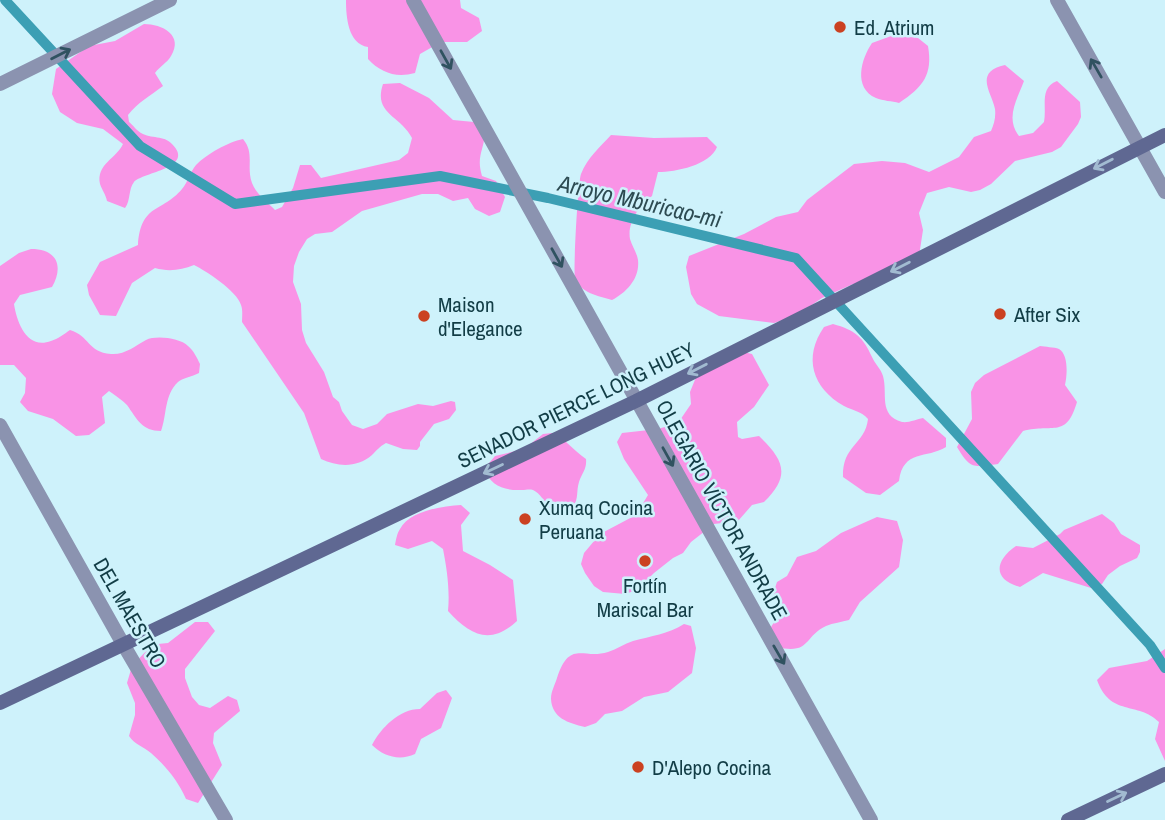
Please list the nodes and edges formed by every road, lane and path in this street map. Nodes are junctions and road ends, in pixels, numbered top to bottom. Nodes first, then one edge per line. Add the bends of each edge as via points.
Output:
1 (170, 0) edge
2 (412, 0) edge
3 (1057, 0) edge
4 (0, 84) edge
5 (1165, 135) edge
6 (1140, 145) junction
7 (1165, 192) edge
8 (636, 401) junction
9 (0, 425) edge
10 (123, 644) junction
11 (0, 703) edge
12 (1165, 774) edge
13 (226, 820) edge
14 (872, 820) edge
15 (1069, 820) edge

4 -> 1 street
2 -> 8 street, OLEGARIO VÍCTOR ANDRADE
6 -> 3 street
5 - 6 street, SENADOR PIERCE LONG HUEY
6 - 7 street
6 -> 8 street, SENADOR PIERCE LONG HUEY
8 -> 10 street, SENADOR PIERCE LONG HUEY
8 -> 14 street, OLEGARIO VÍCTOR ANDRADE
9 - 10 street, DEL MAESTRO
10 - 11 street, SENADOR PIERCE LONG HUEY
10 - 13 street, DEL MAESTRO
15 -> 12 street

